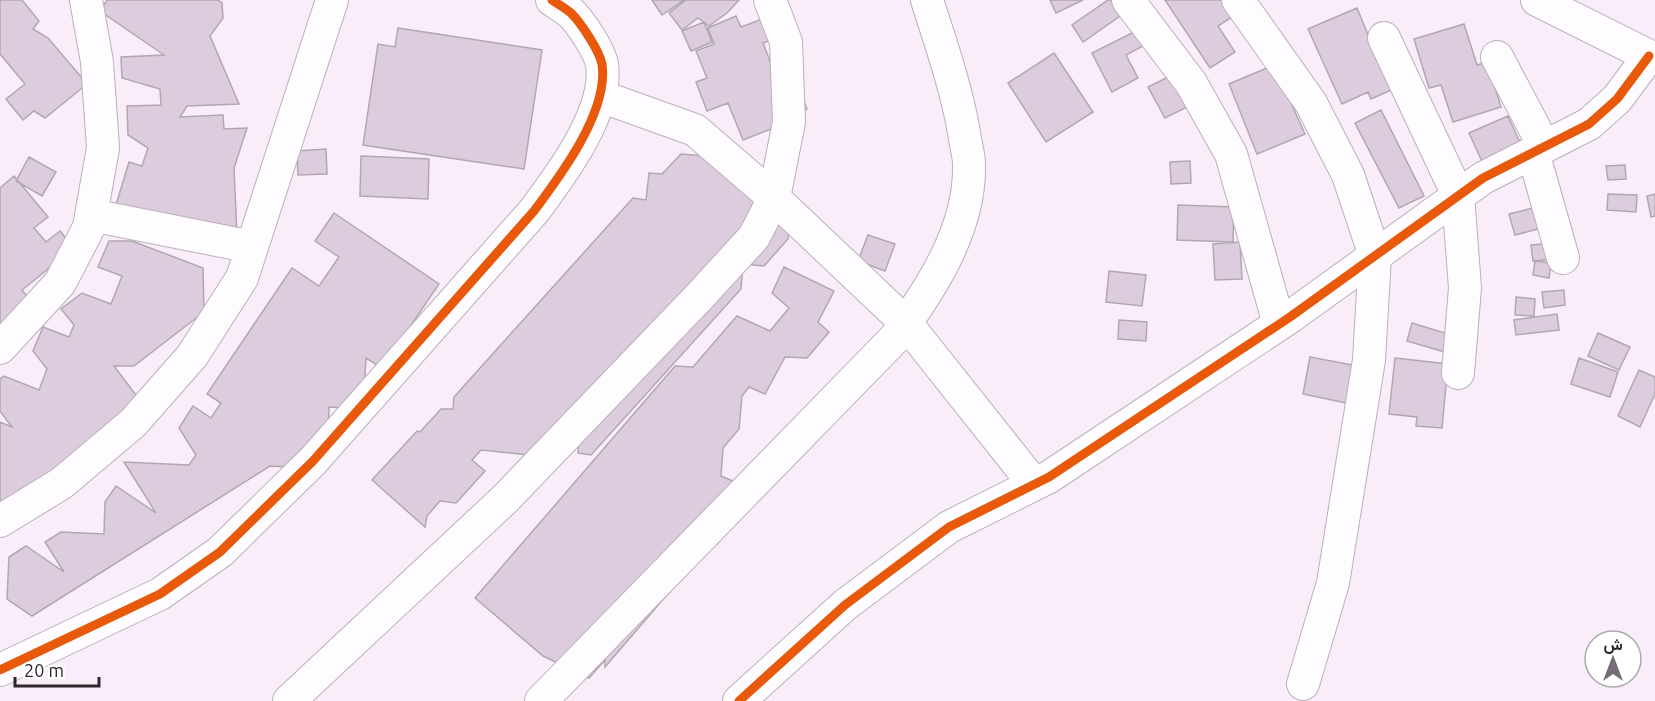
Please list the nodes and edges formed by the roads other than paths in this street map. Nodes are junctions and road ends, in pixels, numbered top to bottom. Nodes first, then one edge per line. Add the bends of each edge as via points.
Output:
1 (86, 0) edge
2 (332, 0) edge
3 (552, 0) edge
4 (770, 0) edge
5 (927, 0) edge
6 (1128, 0) edge
7 (1238, 0) edge
8 (1538, 0) edge
9 (1384, 38) dead end
10 (1497, 57) dead end
11 (1652, 57) edge
12 (600, 96) junction
13 (1539, 149) junction
14 (1458, 195) junction
15 (774, 198) junction
16 (91, 215) junction
17 (252, 247) junction
18 (1375, 256) junction
19 (1563, 258) dead end
20 (906, 323) junction
21 (1279, 324) junction
22 (0, 348) edge
23 (1458, 373) dead end
24 (1034, 484) junction
25 (0, 521) edge
26 (0, 670) edge
27 (1303, 684) dead end
28 (289, 701) edge
29 (541, 701) edge
30 (739, 701) edge

1 - 16 street via 98,62 103,148
2 - 17 street
3 - 12 street via 572,14 591,40 602,63
4 - 15 street via 786,42 789,122
5 - 20 street via 958,97 969,164 965,203 952,242
6 - 21 street via 1191,83 1231,154
7 - 18 street via 1311,103 1348,175
8 - 11 street
9 - 14 street
10 - 13 street
11 - 13 street via 1617,99 1589,124
12 - 15 street via 695,129
12 - 26 street via 567,168 534,211 313,461 220,552 160,594
13 - 14 street
13 - 19 street
14 - 18 street
14 - 23 street via 1465,288
15 - 20 street
15 - 28 street via 754,237 505,499
16 - 17 street
16 - 22 street via 89,227 60,283
17 - 25 street via 242,278 192,356 133,423 62,483
18 - 21 street
18 - 27 street via 1369,360 1333,584
20 - 24 street
20 - 29 street
21 - 24 street
24 - 30 street via 949,527 844,605

